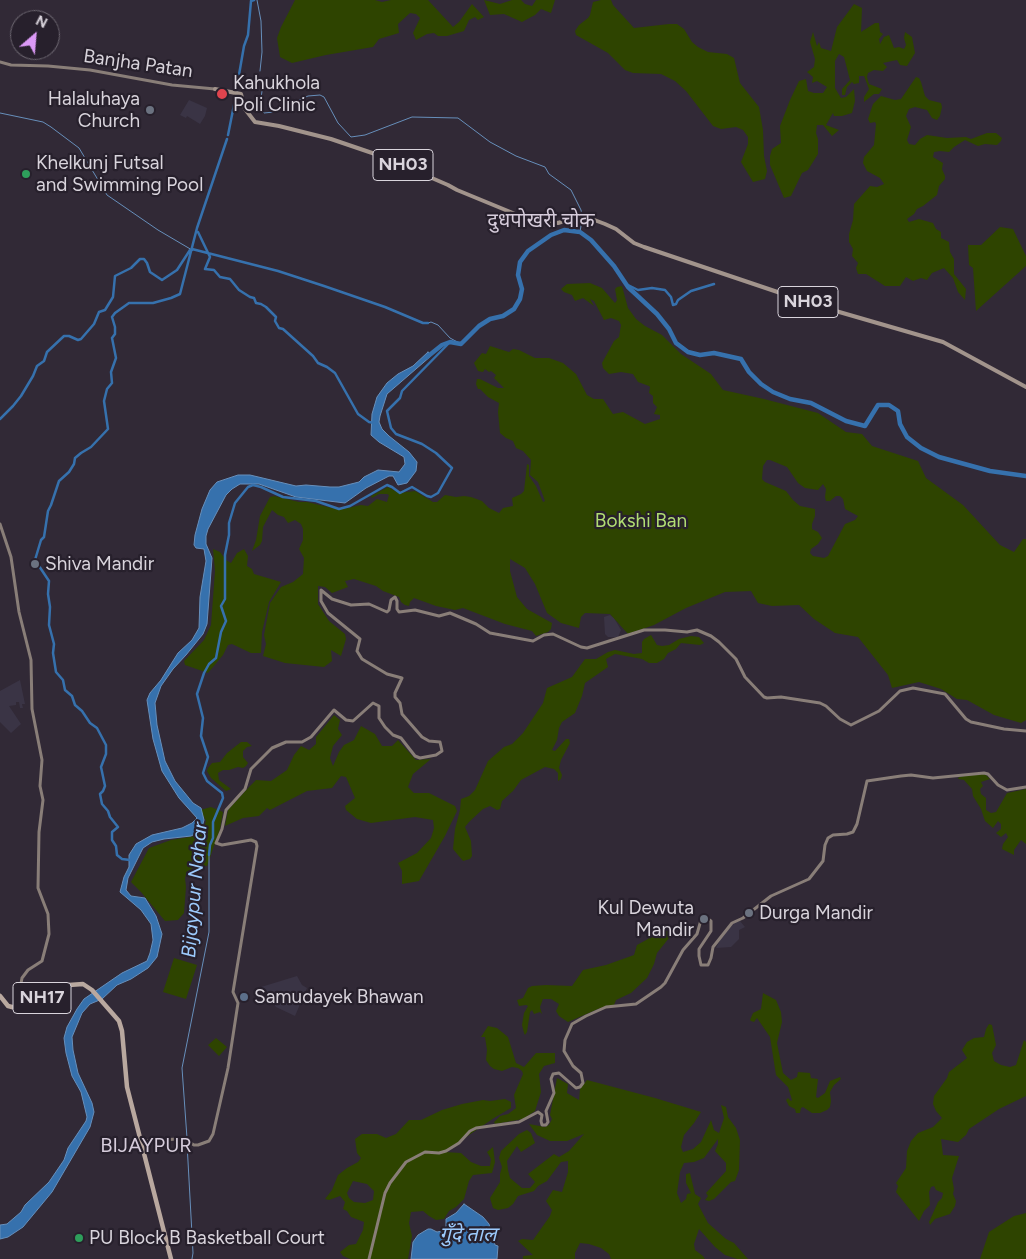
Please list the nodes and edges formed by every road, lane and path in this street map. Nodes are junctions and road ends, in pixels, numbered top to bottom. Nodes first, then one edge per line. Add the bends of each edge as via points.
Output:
1 (0, 62) edge
2 (215, 89) joint
3 (1026, 387) edge
4 (0, 524) edge
5 (1026, 731) edge
6 (1026, 787) edge
7 (0, 996) edge
8 (28, 1008) junction
9 (140, 1141) junction
10 (171, 1259) edge
11 (369, 1259) edge

1 - 2 main road, Banjha Patan via 90,70 172,85
2 - 3 main road, Banjha Patan / NH03 via 241,94 255,122 331,139 388,158 525,218 558,223 577,217 589,218 612,226 644,247 822,307 943,342
4 - 8 main road via 11,557 17,601 32,660 32,709 42,760 38,888 48,914 49,934 42,961 28,970 21,982 21,992
5 - 9 main road via 971,722 944,694 913,688 900,691 879,711 851,725 820,703 767,698 745,677 736,659 719,642 696,630 644,630 587,648 553,634 532,641 489,632 450,613 439,616 421,611 399,612 394,597 387,612 369,604 351,605 332,599 321,590 320,601 328,613 360,639 357,651 362,659 387,674 402,678 395,693 402,714 422,737 440,742 442,750 436,755 415,756 401,738 385,728 378,715 379,706 373,703 353,720 346,720 334,710 311,737 272,748 251,769 245,789 226,810 216,842 220,846 251,840 257,846 233,992 237,1007 228,1068 213,1134 209,1141 198,1145 178,1139
6 - 11 main road via 1007,790 984,772 933,778 911,775 867,781 853,832 828,838 823,861 809,879 771,896 732,923 715,945 708,965 701,966 699,956 699,949 712,926 705,917 700,920 697,934 683,950 661,987 636,1004 606,1008 572,1024 564,1051 581,1073 583,1083 576,1088 559,1073 553,1074 551,1084 554,1093 546,1111 546,1125 541,1123 542,1115 538,1112 519,1122 476,1128 446,1151 424,1152 406,1162 385,1193
7 - 8 highway, NH17 via 14,1009
8 - 9 highway, NH17 via 61,986 80,984 88,987 116,1017 121,1027 127,1087
9 - 10 highway, NH17

